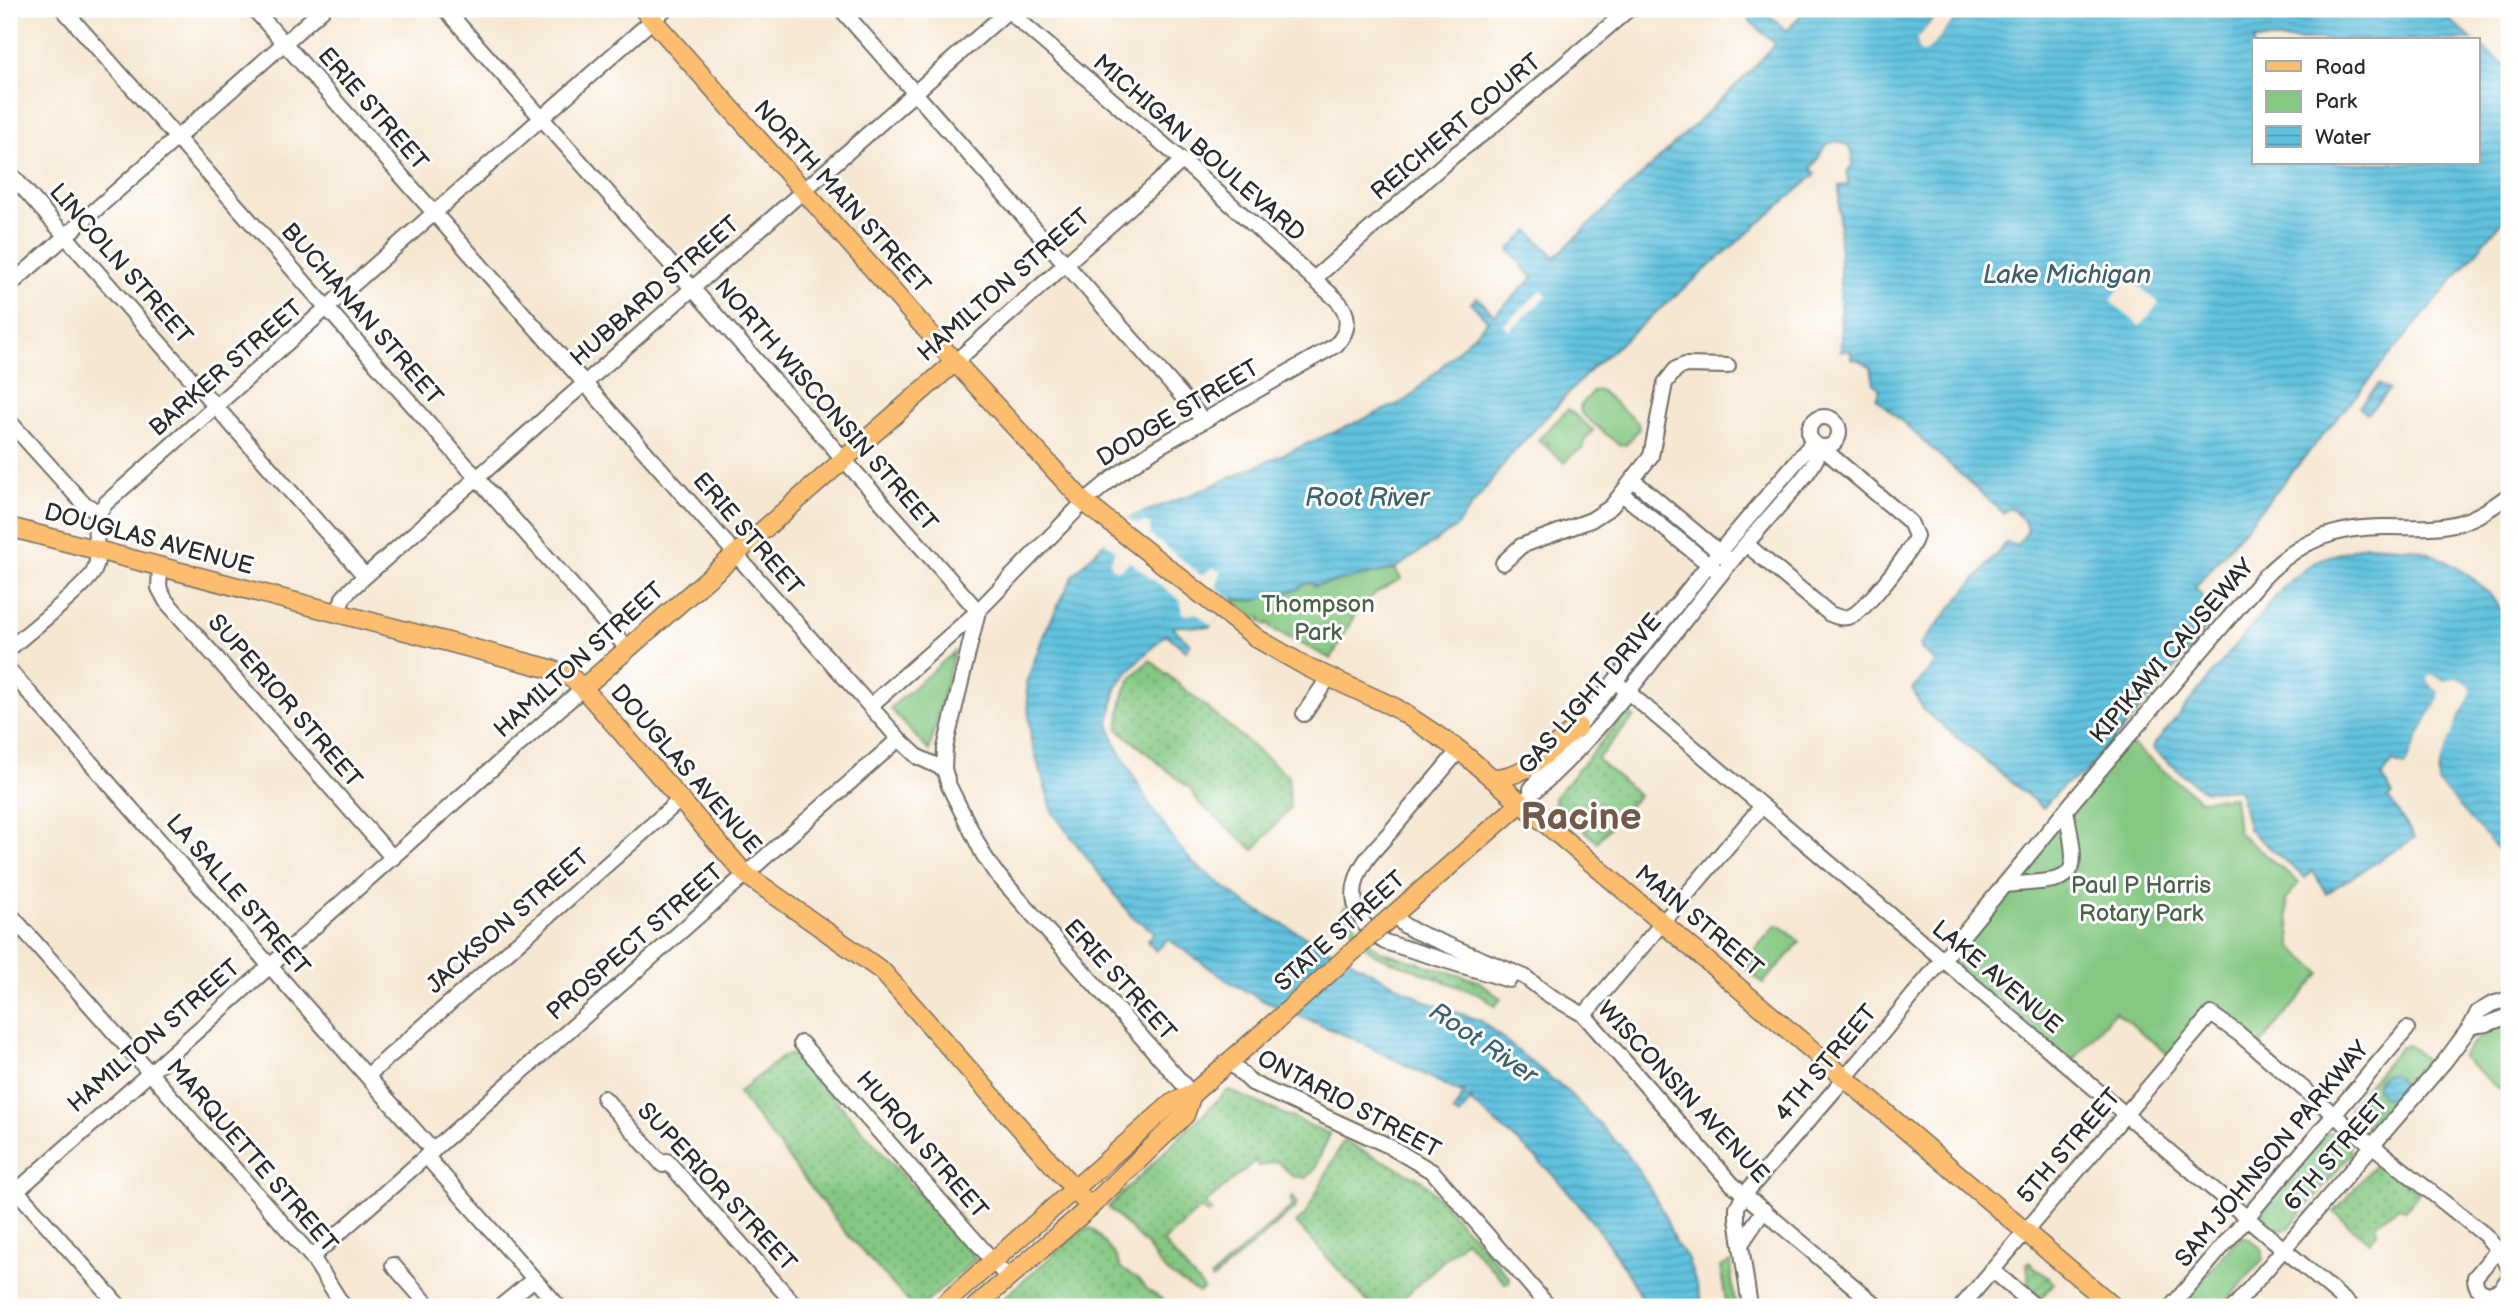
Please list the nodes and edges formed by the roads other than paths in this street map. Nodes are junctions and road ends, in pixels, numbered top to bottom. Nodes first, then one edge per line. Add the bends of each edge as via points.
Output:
1 (63, 9) edge
2 (254, 9) edge
3 (323, 9) edge
4 (445, 9) edge
5 (841, 9) edge
6 (1008, 9) edge
7 (1629, 9) edge
8 (653, 12) edge
9 (284, 43) junction
10 (916, 93) junction
11 (542, 119) junction
12 (177, 138) junction
13 (1182, 161) junction
14 (9, 172) edge
15 (804, 191) junction
16 (435, 214) junction
17 (65, 236) junction
18 (1066, 263) junction
19 (1314, 279) junction
20 (9, 286) edge
21 (693, 289) junction
22 (327, 309) junction
23 (1346, 330) joint
24 (955, 362) junction
25 (1728, 366) dead end
26 (586, 384) junction
27 (216, 407) junction
28 (9, 421) edge
29 (1204, 421) junction
30 (1817, 445) junction
31 (843, 459) junction
32 (477, 478) junction
33 (1633, 480) junction
34 (1622, 494) junction
35 (2509, 495) edge
36 (1084, 502) junction
37 (99, 513) junction
38 (9, 527) edge
39 (1746, 544) junction
40 (97, 550) junction
41 (1719, 552) junction
42 (736, 554) junction
43 (1731, 562) junction
44 (1503, 563) dead end
45 (1709, 564) junction
46 (160, 567) junction
47 (1721, 574) junction
48 (365, 576) junction
49 (978, 611) junction
50 (1224, 613) joint
51 (338, 614) junction
52 (9, 649) edge
53 (628, 649) junction
54 (9, 670) edge
55 (1329, 677) junction
56 (1615, 681) junction
57 (583, 688) junction
58 (1627, 691) junction
59 (870, 706) junction
60 (1304, 714) dead end
61 (1578, 727) junction
62 (899, 739) junction
63 (1459, 750) junction
64 (944, 769) junction
65 (1492, 778) junction
66 (680, 800) junction
67 (1521, 803) junction
68 (1762, 806) junction
69 (2066, 811) junction
70 (393, 858) junction
71 (745, 874) junction
72 (2004, 885) junction
73 (9, 913) edge
74 (1388, 920) junction
75 (1663, 923) junction
76 (20, 926) junction
77 (9, 937) edge
78 (1942, 961) junction
79 (270, 967) junction
80 (1547, 994) junction
81 (2509, 999) edge
82 (1584, 1015) junction
83 (2509, 1016) edge
84 (2471, 1026) junction
85 (2407, 1029) dead end
86 (801, 1043) dead end
87 (1230, 1062) junction
88 (150, 1073) junction
89 (367, 1076) junction
90 (1845, 1078) junction
91 (1192, 1094) junction
92 (604, 1098) dead end
93 (2125, 1115) junction
94 (2334, 1115) junction
95 (2372, 1146) junction
96 (429, 1154) junction
97 (11, 1190) edge
98 (1075, 1190) junction
99 (1744, 1195) junction
100 (1090, 1207) junction
101 (1764, 1210) junction
102 (2246, 1218) junction
103 (2026, 1232) junction
104 (1741, 1244) junction
105 (2283, 1249) junction
106 (2497, 1251) junction
107 (312, 1257) junction
108 (994, 1262) junction
109 (393, 1265) dead end
110 (2509, 1268) edge
111 (1992, 1270) junction
112 (1008, 1278) junction
113 (2509, 1278) edge
114 (534, 1279) junction
115 (424, 1305) edge
116 (120, 1307) edge
117 (344, 1307) edge
118 (500, 1307) edge
119 (559, 1307) edge
120 (797, 1307) edge
121 (941, 1307) edge
122 (975, 1307) edge
123 (1549, 1307) edge
124 (1749, 1307) edge
125 (1878, 1307) edge
126 (1961, 1307) edge
127 (2035, 1307) edge
128 (2114, 1307) edge
129 (2171, 1307) edge
130 (2234, 1307) edge
131 (2351, 1307) edge

1 - 12 street, BUCHANAN STREET
2 - 9 street, ERIE STREET
3 - 9 street
4 - 11 street, NORTH WISCONSIN STREET
5 - 10 street
6 - 10 street, HUBBARD STREET
6 - 13 street, MICHIGAN BOULEVARD
7 - 19 street, REICHERT COURT
8 - 11 street, BARKER STREET
8 - 15 main road, NORTH MAIN STREET
9 - 12 street
9 - 16 street, ERIE STREET
10 - 15 street, HUBBARD STREET
10 - 18 street
11 - 16 street, BARKER STREET
11 - 21 street, NORTH WISCONSIN STREET
12 - 17 street
12 - 22 street, BUCHANAN STREET
13 - 18 street, HAMILTON STREET
13 - 19 street, MICHIGAN BOULEVARD
14 - 17 street, LINCOLN STREET
15 - 21 street, HUBBARD STREET
15 - 24 main road, NORTH MAIN STREET
16 - 22 street, BARKER STREET
16 - 26 street, ERIE STREET
17 - 20 street
17 - 27 street, LINCOLN STREET
18 - 24 street, HAMILTON STREET
18 - 29 street
19 - 23 street, MICHIGAN BOULEVARD via 1343,306
21 - 26 street, HUBBARD STREET
21 - 31 street, NORTH WISCONSIN STREET
22 - 27 street, BARKER STREET
22 - 32 street, BUCHANAN STREET
23 - 29 street, DODGE STREET via 1336,345
24 - 31 main road, HAMILTON STREET
24 - 36 main road, NORTH MAIN STREET
25 - 33 street via 1685,365 1668,376 1651,456
26 - 32 street, HUBBARD STREET
26 - 42 street, ERIE STREET
27 - 37 street, BARKER STREET
27 - 48 street, LINCOLN STREET
28 - 37 street via 82,502
29 - 36 street, DODGE STREET via 1135,461
30 - 39 street, GAS LIGHT DRIVE via 1816,462
30 - 39 street via 1910,522 1916,537 1910,551 1858,613 1845,618 1830,614
30 - 41 street, GAS LIGHT DRIVE
31 - 42 main road, HAMILTON STREET
31 - 49 street, NORTH WISCONSIN STREET
32 - 48 street, HUBBARD STREET
32 - 53 street, BUCHANAN STREET
33 - 34 street
33 - 41 street
34 - 44 street via 1602,514 1528,542
34 - 45 street
35 - 69 street, KIPIKAWI CAUSEWAY via 2458,523 2428,528 2350,528 2295,549 2253,589
36 - 49 street, DODGE STREET
36 - 50 main road, NORTH MAIN STREET
37 - 40 street via 94,529
38 - 40 main road, DOUGLAS AVENUE
39 - 43 street, GAS LIGHT DRIVE
40 - 46 main road, DOUGLAS AVENUE
40 - 52 street via 89,579
41 - 43 street
41 - 45 street, GAS LIGHT DRIVE
42 - 53 main road, HAMILTON STREET
42 - 59 street, ERIE STREET
43 - 47 street, GAS LIGHT DRIVE
45 - 47 street
45 - 56 street, GAS LIGHT DRIVE
46 - 51 main road, DOUGLAS AVENUE
46 - 70 street, SUPERIOR STREET via 159,588 164,598
47 - 58 street, GAS LIGHT DRIVE
48 - 51 street, HUBBARD STREET via 343,598
49 - 59 street, DODGE STREET
49 - 64 street
50 - 55 main road, MAIN STREET via 1276,650
51 - 57 main road, DOUGLAS AVENUE via 551,669
53 - 57 main road, HAMILTON STREET
54 - 79 street, LA SALLE STREET
55 - 60 street
55 - 63 main road, MAIN STREET via 1396,708
56 - 58 street, LAKE AVENUE
56 - 61 street, GAS LIGHT DRIVE
57 - 66 main road, DOUGLAS AVENUE
57 - 70 street, HAMILTON STREET
58 - 67 street, GAS LIGHT DRIVE via 1557,772
58 - 68 street, LAKE AVENUE
59 - 62 street, ERIE STREET
61 - 65 main road via 1522,772
61 - 67 street, GAS LIGHT DRIVE
62 - 64 street, ERIE STREET via 918,757
62 - 71 street, PROSPECT STREET
63 - 65 main road, MAIN STREET
63 - 80 street, WISCONSIN AVENUE via 1364,863 1354,888 1359,916 1385,942
64 - 91 street, ERIE STREET via 957,804 995,872
65 - 67 main road, MAIN STREET
66 - 71 main road, DOUGLAS AVENUE
66 - 89 street, JACKSON STREET
67 - 74 main road, STATE STREET
67 - 75 main road, MAIN STREET
68 - 75 street
68 - 78 street, LAKE AVENUE
69 - 72 street, KIPIKAWI CAUSEWAY
69 - 72 street via 2074,854 2068,874 2051,881
70 - 79 street, HAMILTON STREET
71 - 96 street, PROSPECT STREET
71 - 98 main road, DOUGLAS AVENUE via 882,971
72 - 78 street, KIPIKAWI CAUSEWAY
73 - 76 street, MARQUETTE STREET
74 - 80 street, WISCONSIN AVENUE via 1525,977
74 - 87 main road, STATE STREET, bridge
75 - 82 street
75 - 90 main road, MAIN STREET
76 - 77 street
76 - 88 street, MARQUETTE STREET
78 - 90 street, 4TH STREET
78 - 93 street, LAKE AVENUE
79 - 88 street, HAMILTON STREET
79 - 89 street, LA SALLE STREET
80 - 82 street, WISCONSIN AVENUE
81 - 84 street, 6TH STREET via 2479,1012
82 - 99 street, WISCONSIN AVENUE
83 - 84 street
84 - 95 street, 6TH STREET
85 - 94 street, SAM JOHNSON PARKWAY
86 - 108 street, HURON STREET
87 - 91 main road, STATE STREET
87 - 123 street, ONTARIO STREET via 1252,1083 1387,1145 1433,1172
88 - 97 street, HAMILTON STREET
88 - 107 street, MARQUETTE STREET
89 - 96 street, LA SALLE STREET
90 - 99 street, 4TH STREET
90 - 103 main road, MAIN STREET
91 - 98 main road, STATE STREET via 1172,1103
91 - 100 main road, STATE STREET via 1185,1115
92 - 120 street, SUPERIOR STREET via 663,1165 667,1161
93 - 94 street, 5TH STREET via 2210,1014
93 - 102 street, LAKE AVENUE
93 - 103 street, 5TH STREET
94 - 95 street
94 - 102 street, SAM JOHNSON PARKWAY
95 - 105 street, 6TH STREET
95 - 106 street via 2485,1234
96 - 107 street, PROSPECT STREET
96 - 114 street, LA SALLE STREET
97 - 116 street
98 - 100 main road, DOUGLAS AVENUE
98 - 108 main road, STATE STREET
99 - 101 street, WISCONSIN AVENUE
99 - 104 street via 1737,1207
100 - 112 main road, STATE STREET
101 - 104 street
101 - 125 street, WISCONSIN AVENUE
102 - 105 street, LAKE AVENUE
102 - 129 street, SAM JOHNSON PARKWAY
103 - 111 street, 5TH STREET
103 - 128 main road, MAIN STREET
104 - 124 street
105 - 130 street, 6TH STREET
105 - 131 street, LAKE AVENUE
106 - 110 street
106 - 113 street via 2474,1277 2475,1284 2489,1294 2500,1290
107 - 117 street, MARQUETTE STREET
108 - 112 street, HURON STREET
108 - 121 main road, STATE STREET
109 - 115 street
111 - 126 street, 5TH STREET
111 - 127 street
112 - 122 main road, STATE STREET
114 - 118 street
114 - 119 street, LA SALLE STREET

